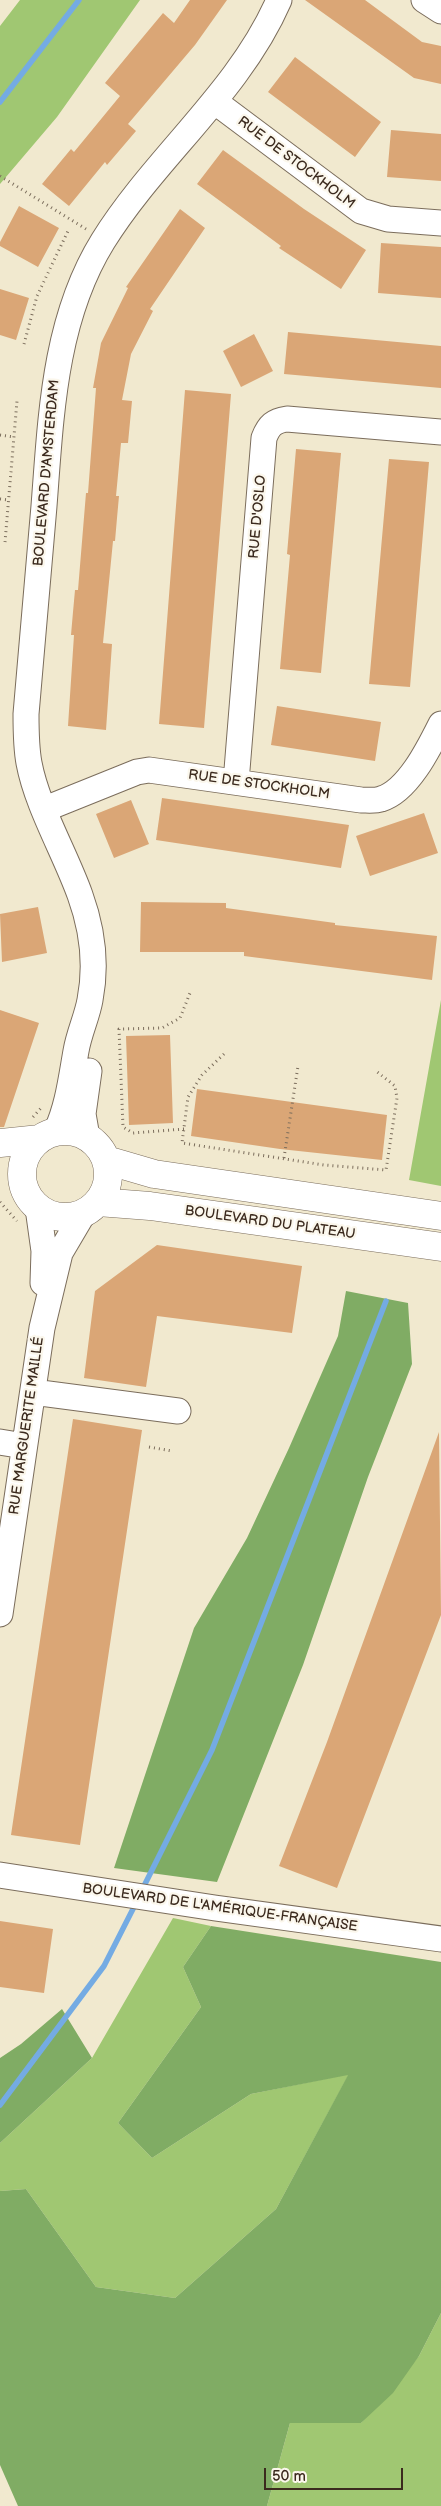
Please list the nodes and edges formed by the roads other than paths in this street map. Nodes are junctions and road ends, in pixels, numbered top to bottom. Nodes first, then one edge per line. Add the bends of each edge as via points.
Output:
1 (279, 0) edge
2 (424, 0) edge
3 (441, 11) edge
4 (214, 101) junction
5 (441, 223) edge
6 (441, 432) edge
7 (441, 724) edge
8 (236, 782) junction
9 (45, 809) junction
10 (90, 1001) junction
11 (41, 1130) junction
12 (87, 1137) junction
13 (0, 1143) edge
14 (106, 1160) junction
15 (0, 1183) edge
16 (33, 1202) junction
17 (90, 1208) junction
18 (441, 1216) edge
19 (441, 1247) edge
20 (42, 1328) junction
21 (32, 1392) junction
22 (178, 1411) dead end
23 (0, 1442) edge
24 (24, 1446) junction
25 (0, 1614) edge
26 (0, 1875) edge
27 (441, 1939) edge

1 - 4 street, BOULEVARD D'AMSTERDAM via 252,52
2 - 3 street
4 - 5 street, RUE DE STOCKHOLM via 361,211 388,219
4 - 9 street, BOULEVARD D'AMSTERDAM via 134,198 104,240 93,258 62,344 53,396 26,714 30,765
6 - 8 street, RUE D'OSLO via 287,419 276,421 268,428 264,438
7 - 8 street, RUE DE STOCKHOLM via 410,777 397,791 380,799 361,800
8 - 9 street, RUE DE STOCKHOLM via 143,770
9 - 10 street, BOULEVARD D'AMSTERDAM via 88,923 93,966
10 - 11 street, BOULEVARD D'AMSTERDAM via 79,1036 66,1107
10 - 12 street, BOULEVARD D'AMSTERDAM via 92,1047 83,1114
11 - 12 main road
11 - 13 main road
11 - 16 main road via 23,1165 22,1181
12 - 14 main road
14 - 17 main road via 106,1190
14 - 18 main road via 154,1174
15 - 16 main road
16 - 17 main road via 52,1216 68,1218
16 - 20 street, RUE MARGUERITE MAILLÉ via 44,1251
17 - 19 main road, BOULEVARD DU PLATEAU via 150,1206
17 - 20 street, RUE MARGUERITE MAILLÉ via 60,1253
20 - 21 street, RUE MARGUERITE MAILLÉ
21 - 22 street
21 - 24 street, RUE MARGUERITE MAILLÉ
23 - 24 street
24 - 25 street, RUE MARGUERITE MAILLÉ
26 - 27 street, BOULEVARD DE L'AMÉRIQUE-FRANÇAISE

